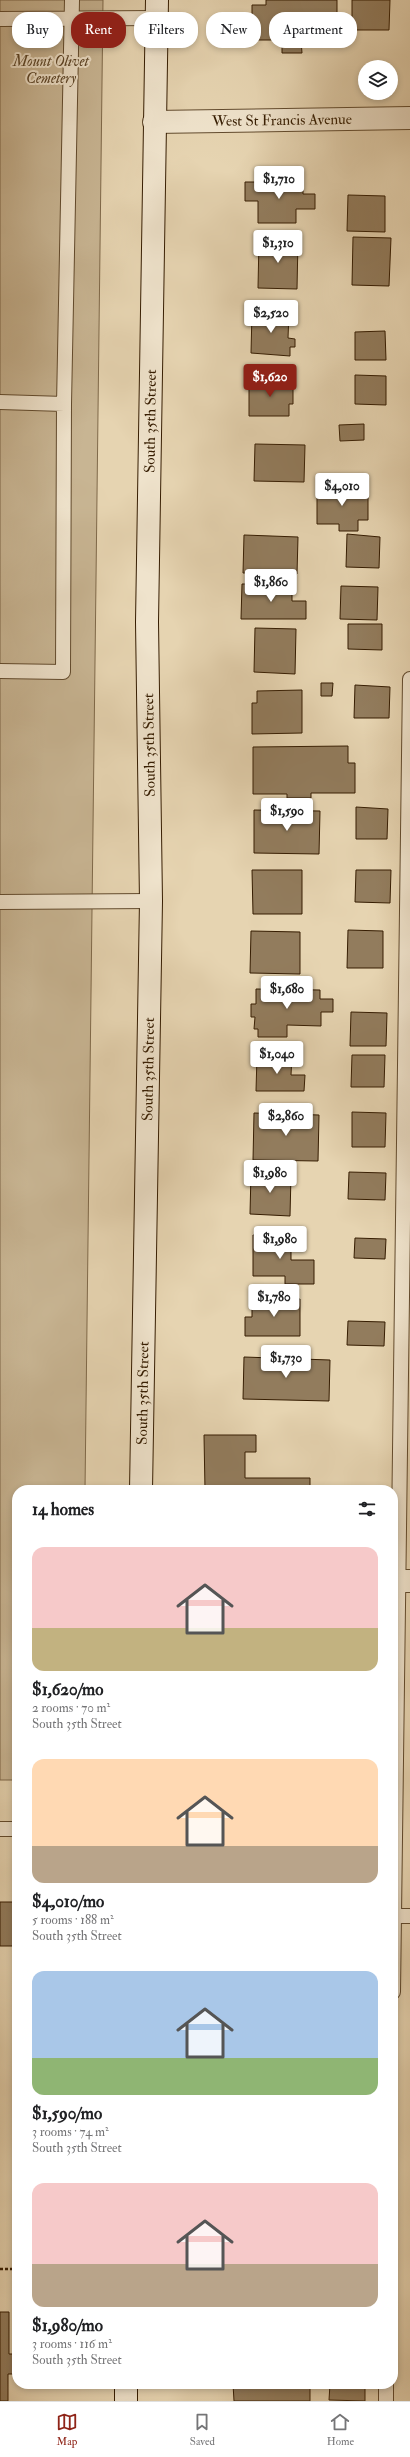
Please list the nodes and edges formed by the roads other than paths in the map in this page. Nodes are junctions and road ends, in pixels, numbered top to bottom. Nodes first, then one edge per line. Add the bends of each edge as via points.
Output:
1 (72, 0) edge
2 (156, 9) edge
3 (72, 12) edge
4 (126, 12) edge
5 (71, 18) edge
6 (0, 19) edge
7 (71, 48) edge
8 (410, 118) edge
9 (154, 122) junction
10 (0, 402) edge
11 (64, 404) junction
12 (0, 671) edge
13 (410, 679) edge
14 (151, 901) junction
15 (0, 902) edge
16 (142, 1485) edge
17 (401, 1581) edge
18 (398, 1725) edge
19 (0, 1829) edge
20 (12, 1829) edge
21 (398, 1916) edge
22 (410, 1916) edge
23 (126, 2389) edge
24 (386, 2389) edge
25 (126, 2401) edge
26 (386, 2401) edge

1 - 3 lane
2 - 4 lane
2 - 9 main road, South 35th Street
5 - 6 lane
7 - 11 lane
8 - 9 main road, West St Francis Avenue
9 - 14 main road, South 35th Street via 147,622
10 - 11 lane
11 - 12 lane via 63,672
13 - 17 lane
14 - 15 lane
14 - 16 main road, South 35th Street
17 - 18 lane
19 - 20 lane
21 - 22 lane
23 - 25 main road
24 - 26 lane

